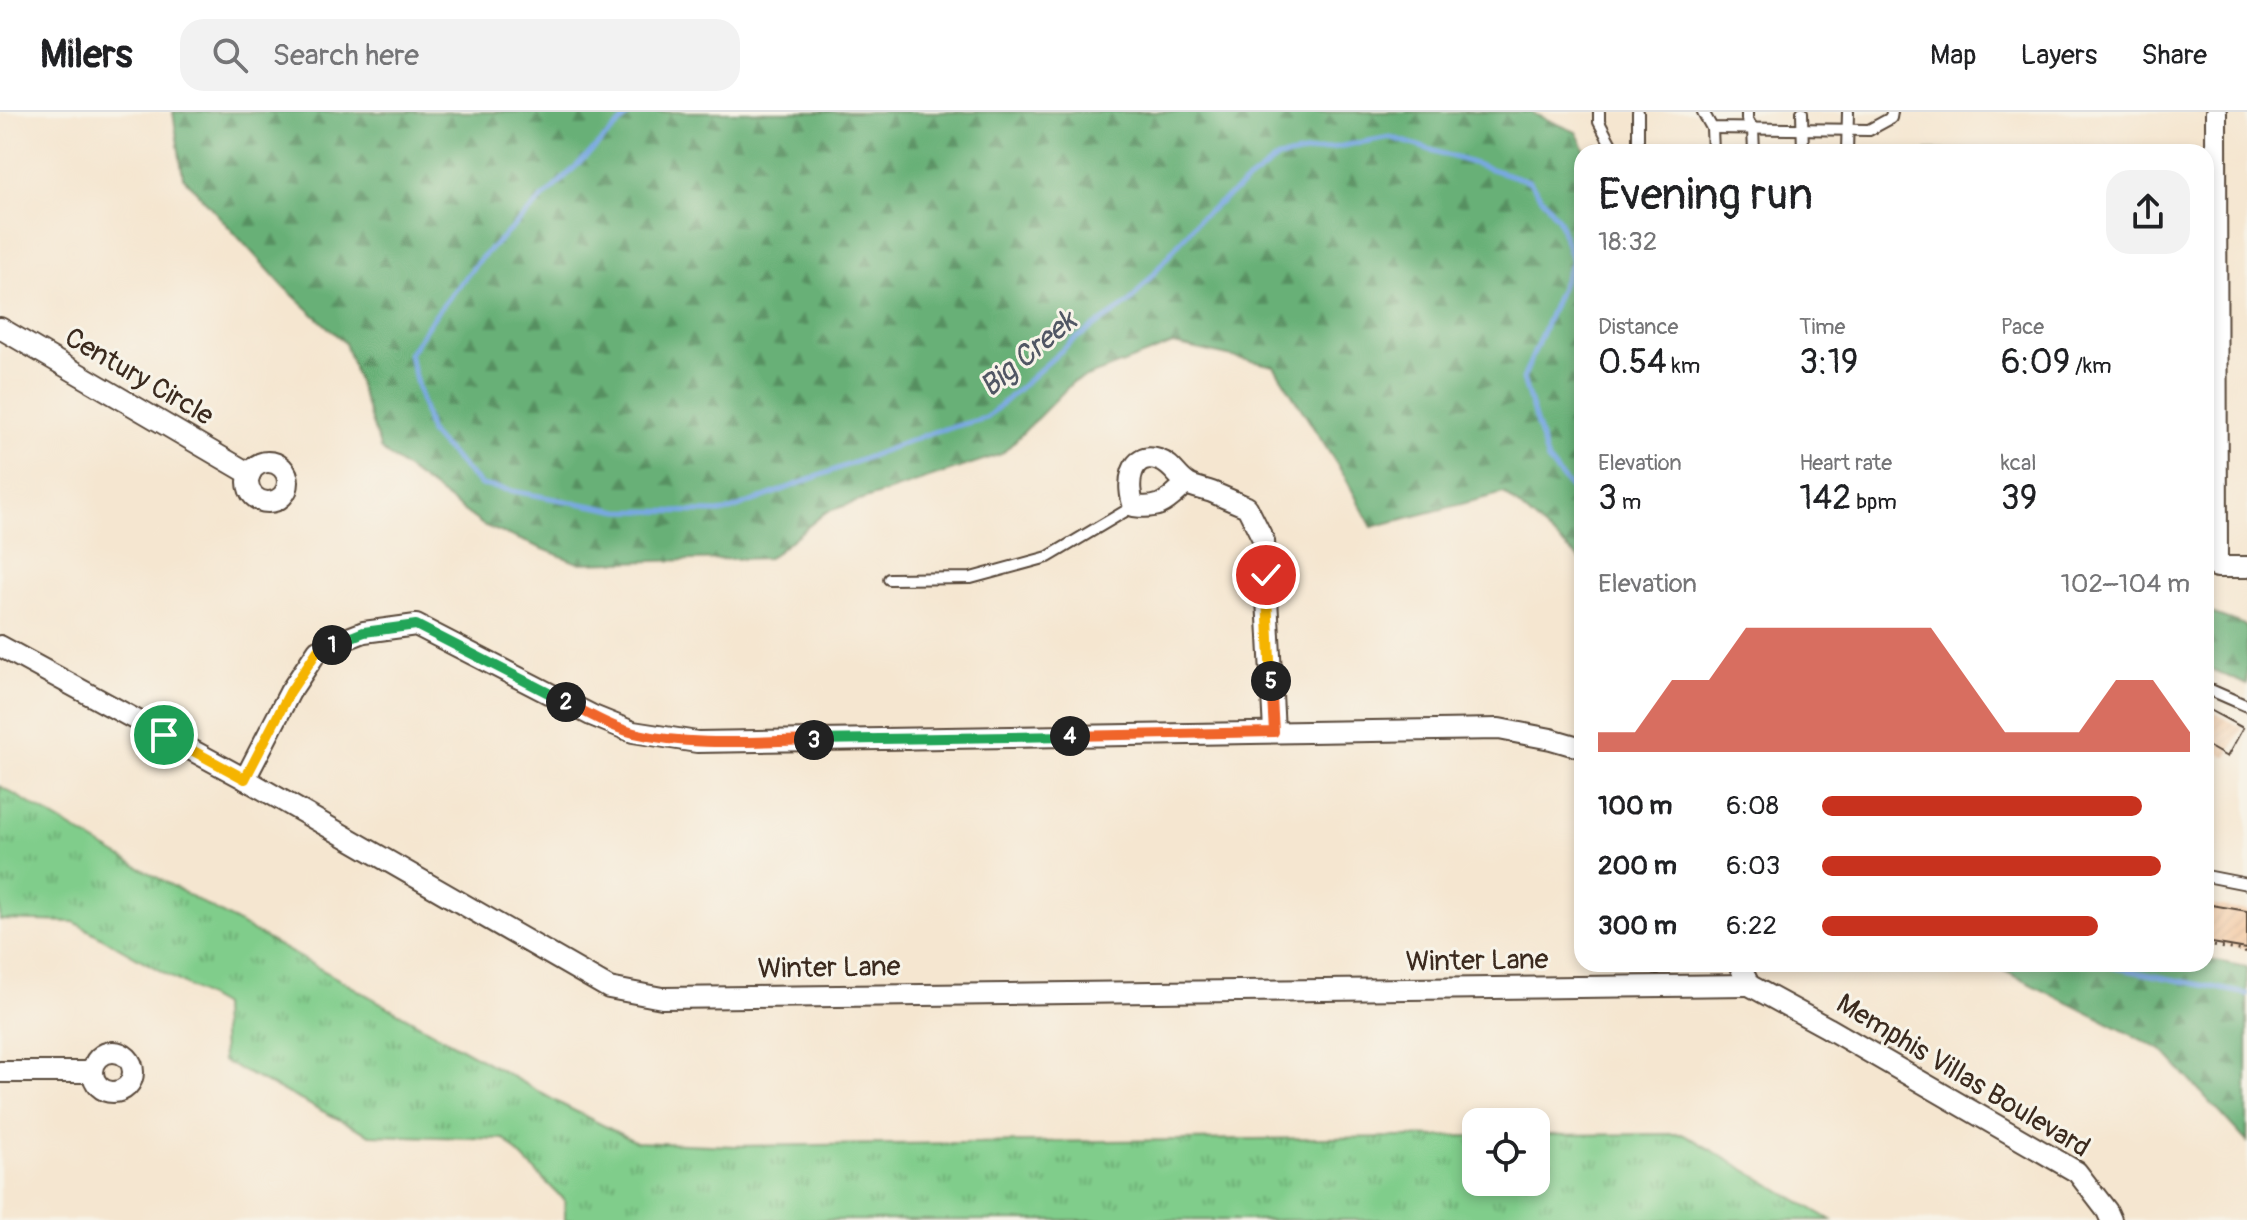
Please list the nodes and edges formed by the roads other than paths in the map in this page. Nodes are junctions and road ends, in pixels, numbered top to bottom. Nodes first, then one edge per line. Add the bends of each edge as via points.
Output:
1 (1599, 112) edge
2 (1638, 112) edge
3 (1703, 112) edge
4 (1747, 112) edge
5 (1802, 112) edge
6 (1848, 112) edge
7 (1892, 112) edge
8 (2216, 112) edge
9 (1712, 128) junction
10 (1753, 129) junction
11 (1803, 129) junction
12 (1848, 130) junction
13 (1611, 144) edge
14 (1638, 144) edge
15 (1713, 144) edge
16 (1754, 144) edge
17 (1803, 144) edge
18 (1847, 144) edge
19 (0, 328) edge
20 (250, 474) dead end
21 (1187, 483) junction
22 (1134, 506) junction
23 (2247, 567) edge
24 (889, 579) dead end
25 (0, 646) edge
26 (2214, 692) edge
27 (2247, 706) edge
28 (1274, 732) junction
29 (1574, 746) edge
30 (245, 779) junction
31 (2214, 878) edge
32 (2247, 884) edge
33 (1743, 972) edge
34 (1749, 985) junction
35 (0, 1072) edge
36 (93, 1072) dead end
37 (2111, 1220) edge

1 - 13 lane
2 - 14 lane
3 - 9 lane
4 - 10 lane
5 - 11 lane
6 - 12 lane
7 - 12 lane via 1891,118 1869,130
8 - 23 street via 2217,567
9 - 10 lane
9 - 15 lane
10 - 11 lane
10 - 16 lane
11 - 12 lane
11 - 17 lane
12 - 18 lane
19 - 20 street, Century Circle
21 - 22 street via 1164,505
21 - 22 street via 1161,461 1138,462 1129,483
21 - 28 street via 1247,507 1264,541
22 - 24 lane via 1048,557 971,578
25 - 30 street, Winter Lane
26 - 27 lane
28 - 29 street via 1499,729
28 - 30 street via 697,742 633,732 591,715 416,625 364,632 318,650
30 - 34 street, Winter Lane via 609,988 662,998
31 - 32 lane
33 - 34 street
34 - 37 street, Memphis Villas Boulevard via 2077,1172
35 - 36 street

